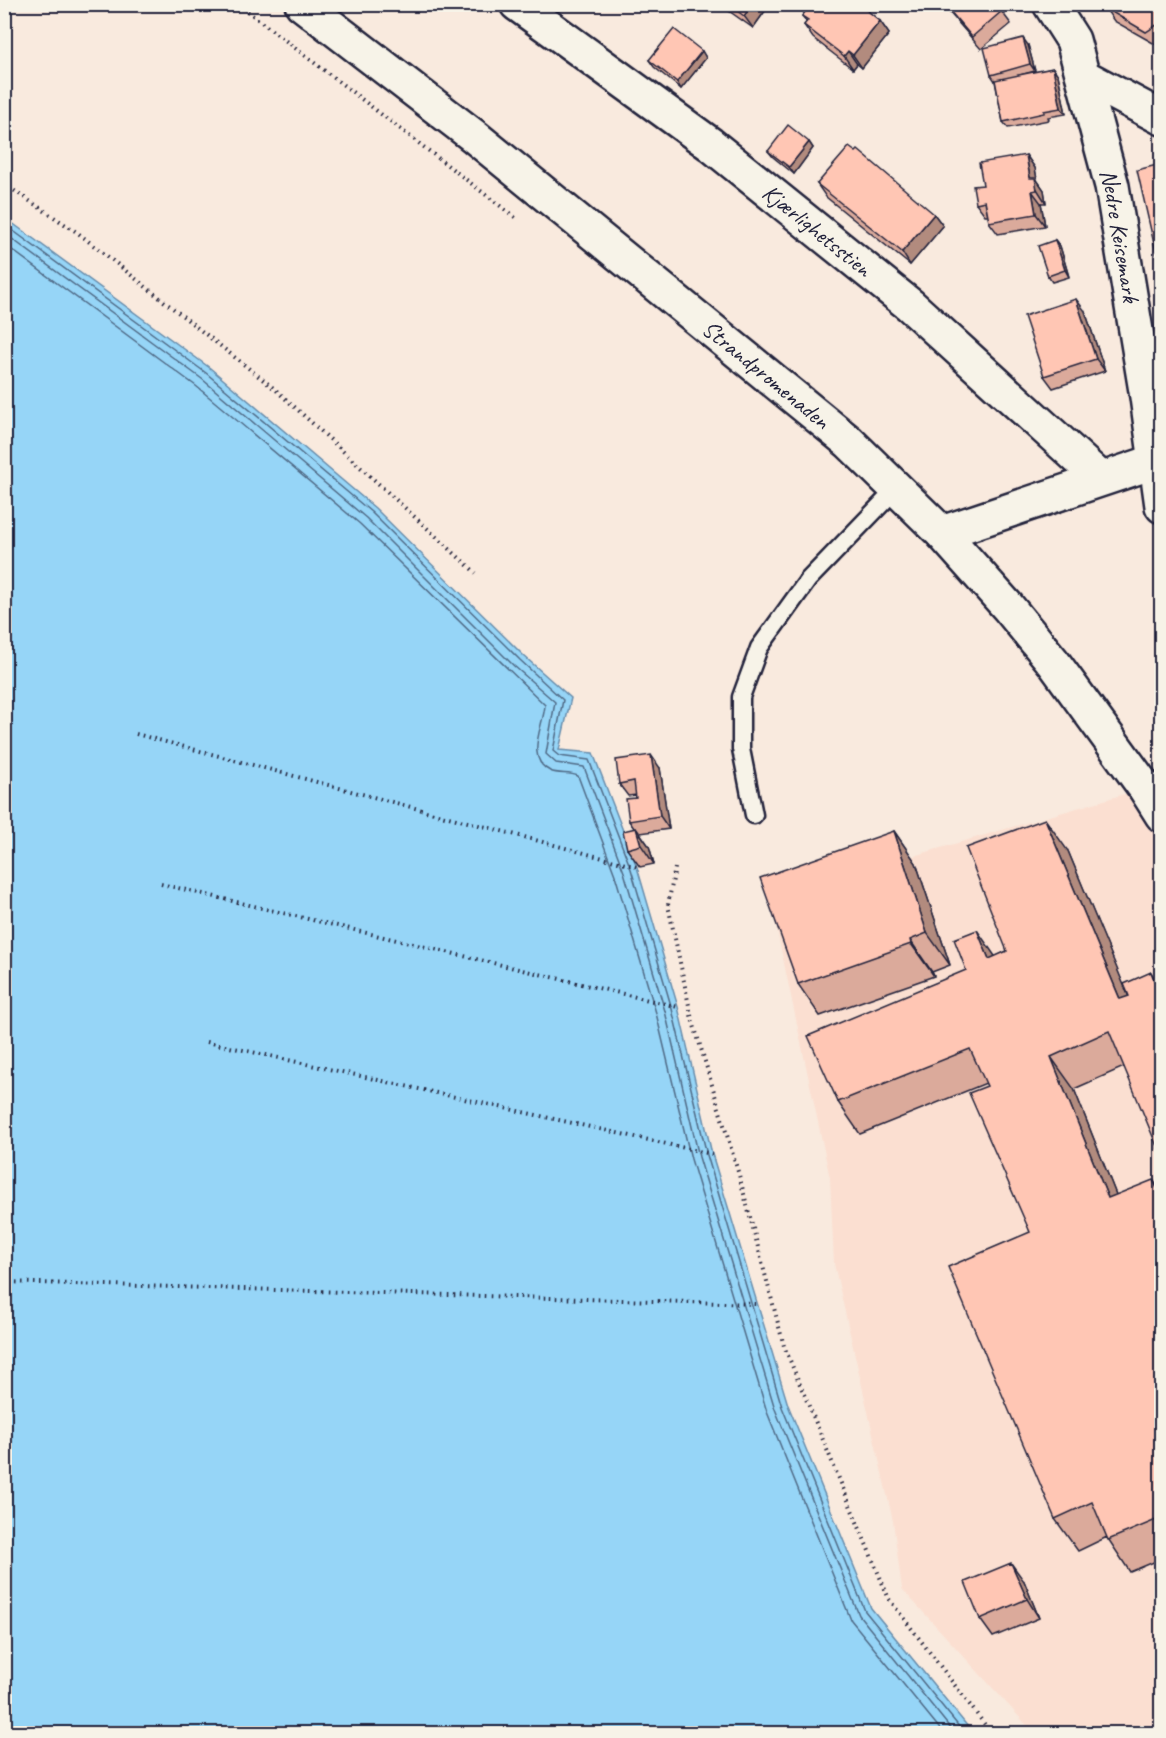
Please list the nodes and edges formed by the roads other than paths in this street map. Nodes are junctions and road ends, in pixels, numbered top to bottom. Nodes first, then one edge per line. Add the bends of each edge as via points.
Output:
1 (302, 4) edge
2 (517, 4) edge
3 (1050, 4) edge
4 (1083, 76) junction
5 (1161, 118) edge
6 (1158, 460) edge
7 (1100, 478) junction
8 (896, 490) junction
9 (1161, 506) edge
10 (942, 533) junction
11 (1161, 814) edge
12 (754, 815) dead end

1 - 8 street, Strandpromenaden via 475,137 849,442
2 - 7 street, Kjærlighetsstien via 710,144 910,305
3 - 4 street, Nedre Keisemark via 1073,40
4 - 5 street
4 - 6 street, Nedre Keisemark via 1112,186
6 - 7 street
6 - 9 street, Nedre Keisemark
7 - 10 street
8 - 10 street, Strandpromenaden
8 - 12 lane via 808,580 759,648 741,697 741,749
10 - 11 street, Strandpromenaden via 1054,663

